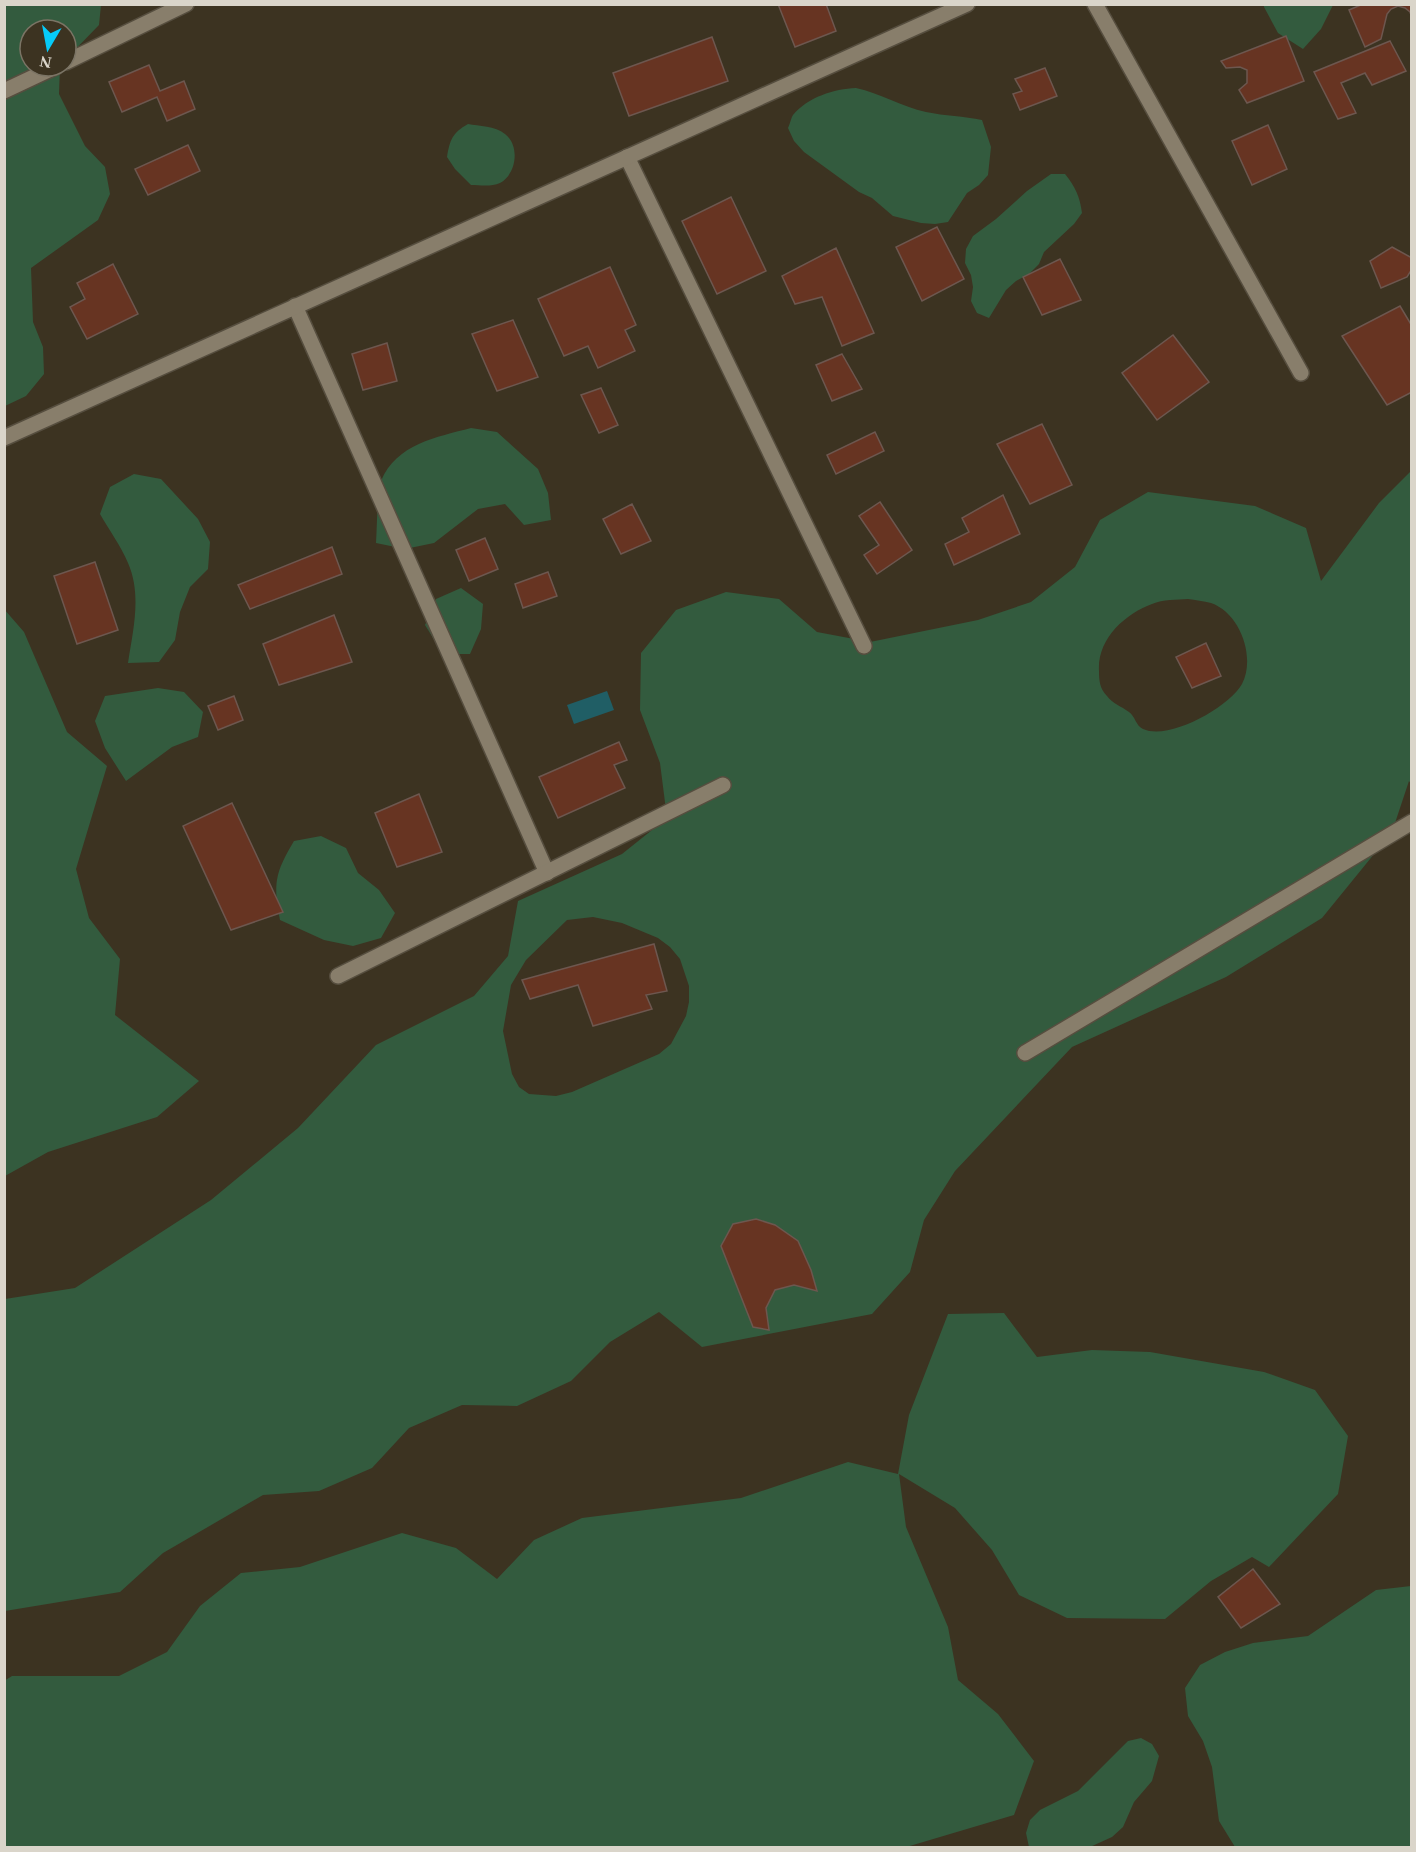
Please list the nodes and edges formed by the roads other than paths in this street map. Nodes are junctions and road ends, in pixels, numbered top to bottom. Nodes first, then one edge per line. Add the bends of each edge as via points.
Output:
1 (186, 4) edge
2 (968, 4) edge
3 (1095, 4) edge
4 (78, 56) edge
5 (32, 78) edge
6 (4, 91) edge
7 (627, 157) junction
8 (295, 306) junction
9 (1301, 373) dead end
10 (4, 438) edge
11 (864, 646) dead end
12 (723, 785) dead end
13 (1412, 822) edge
14 (547, 873) junction
15 (338, 976) dead end
16 (1025, 1053) dead end

1 - 4 street
2 - 7 street
3 - 9 street
5 - 6 street
7 - 8 street
7 - 11 street
8 - 10 street
8 - 14 street
12 - 14 street
13 - 16 street
14 - 15 street

